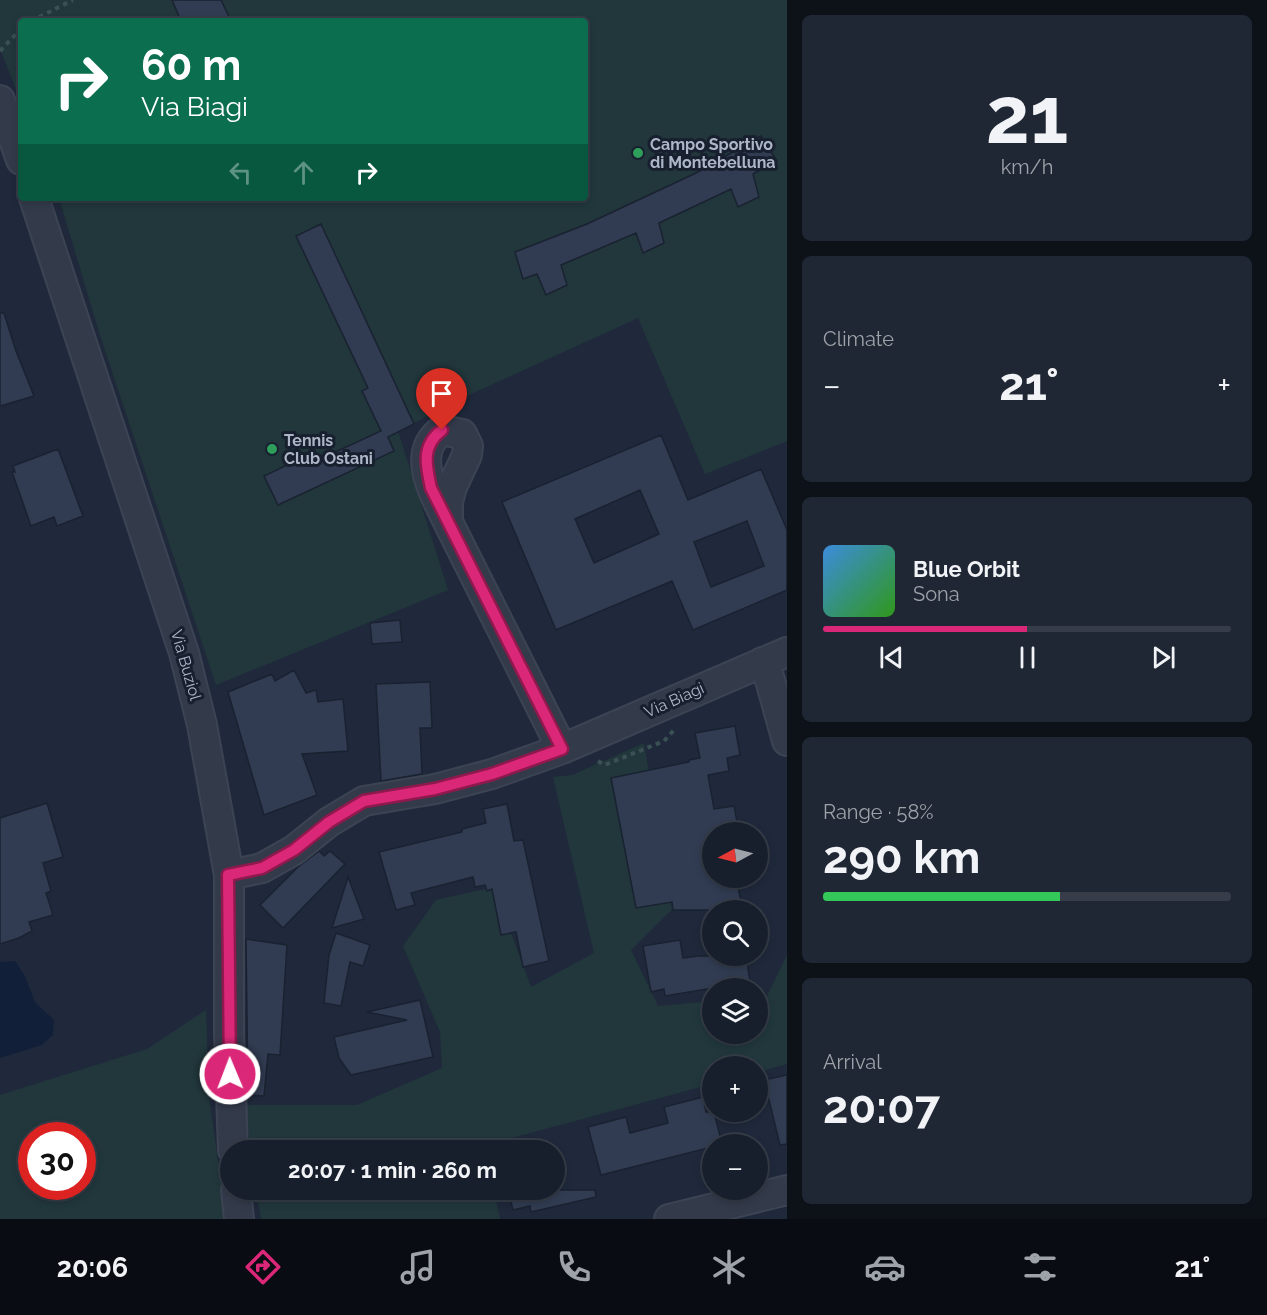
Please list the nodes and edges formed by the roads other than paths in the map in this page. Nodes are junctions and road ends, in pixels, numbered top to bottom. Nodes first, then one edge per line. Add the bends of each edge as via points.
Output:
1 (0, 100) edge
2 (18, 151) edge
3 (35, 201) edge
4 (448, 522) dead end
5 (775, 657) edge
6 (787, 741) edge
7 (562, 749) junction
8 (228, 875) junction
9 (233, 1140) edge
10 (787, 1190) edge
11 (237, 1200) edge
12 (238, 1219) edge
13 (669, 1219) edge

1 - 2 street
3 - 8 street, Via Buziol via 184,653 202,725
4 - 7 street
5 - 6 street via 770,680
5 - 7 street, Via Biagi
7 - 8 street, Via Biagi via 435,789 364,801 262,868
8 - 9 street, Via Buziol
10 - 13 street
11 - 12 street

